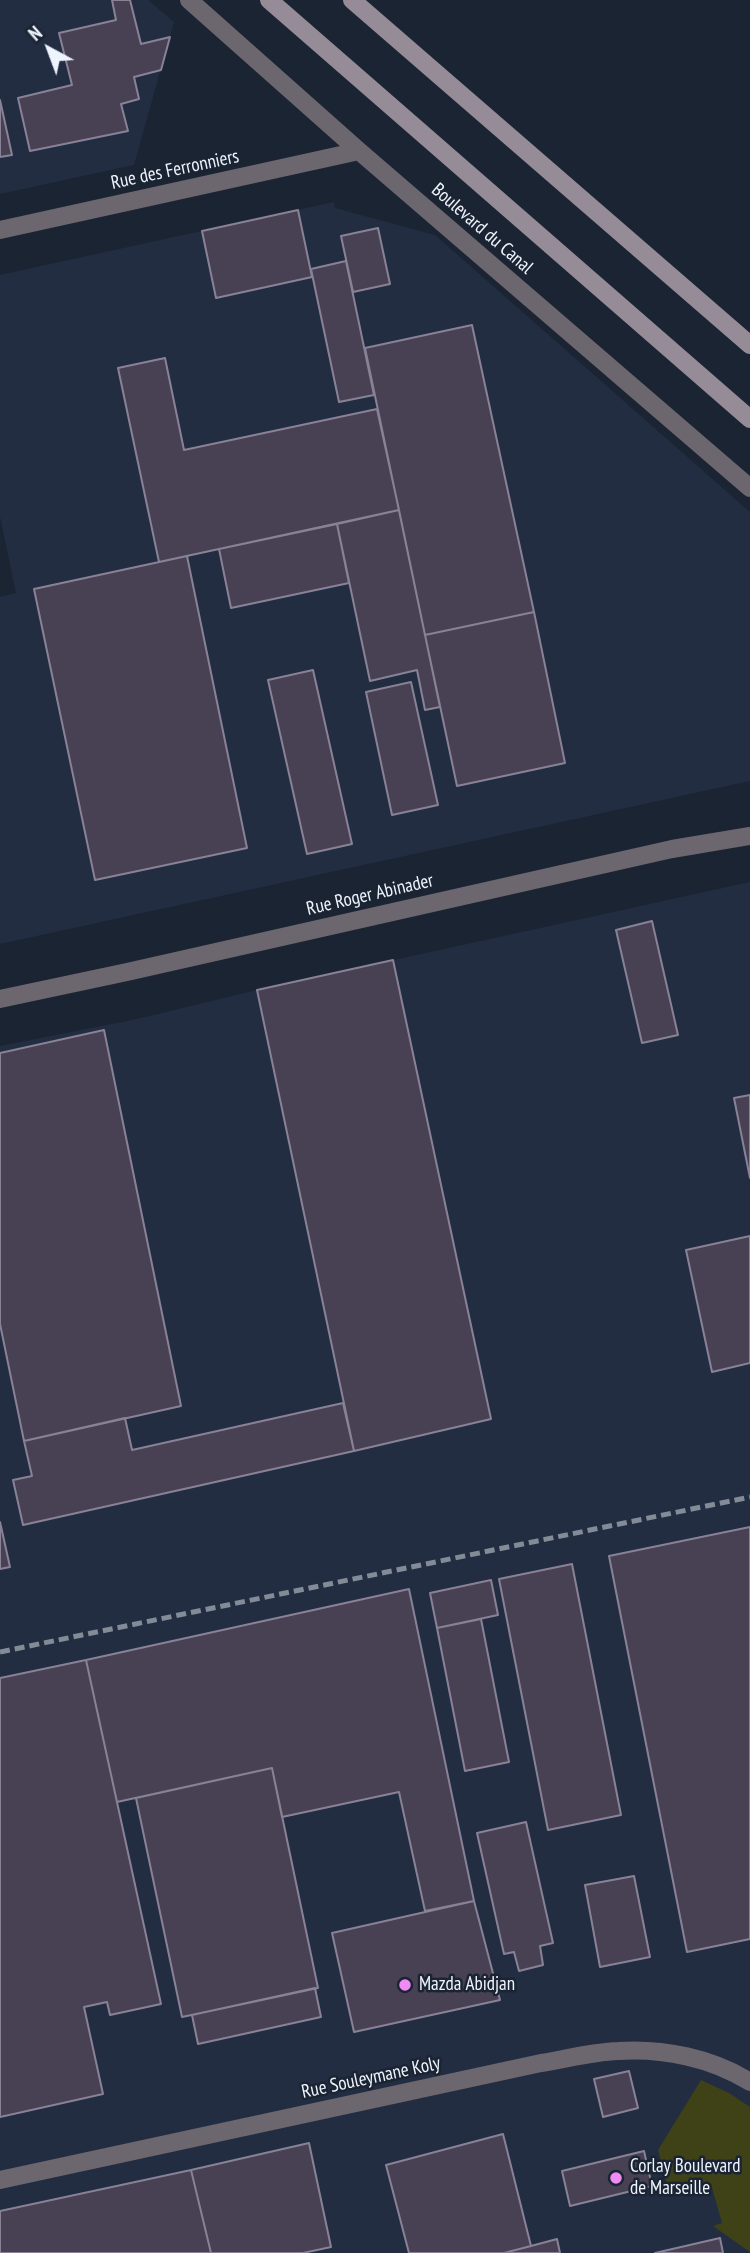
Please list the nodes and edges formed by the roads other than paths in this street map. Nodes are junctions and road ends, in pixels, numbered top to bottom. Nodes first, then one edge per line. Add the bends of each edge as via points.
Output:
1 (189, 0) edge
2 (270, 0) edge
3 (352, 0) edge
4 (359, 151) junction
5 (0, 230) edge
6 (750, 345) edge
7 (750, 419) edge
8 (750, 488) edge
9 (750, 836) edge
10 (0, 999) edge
11 (750, 2082) edge
12 (0, 2180) edge

1 - 4 street, Boulevard du Canal
2 - 7 main road, Boulevard du Canal
3 - 6 main road
4 - 5 street, Rue des Ferronniers
4 - 8 street, Boulevard du Canal
9 - 10 street, Rue Roger Abinader via 672,849
11 - 12 street, Rue Souleymane Koly via 695,2058 618,2051 541,2063

